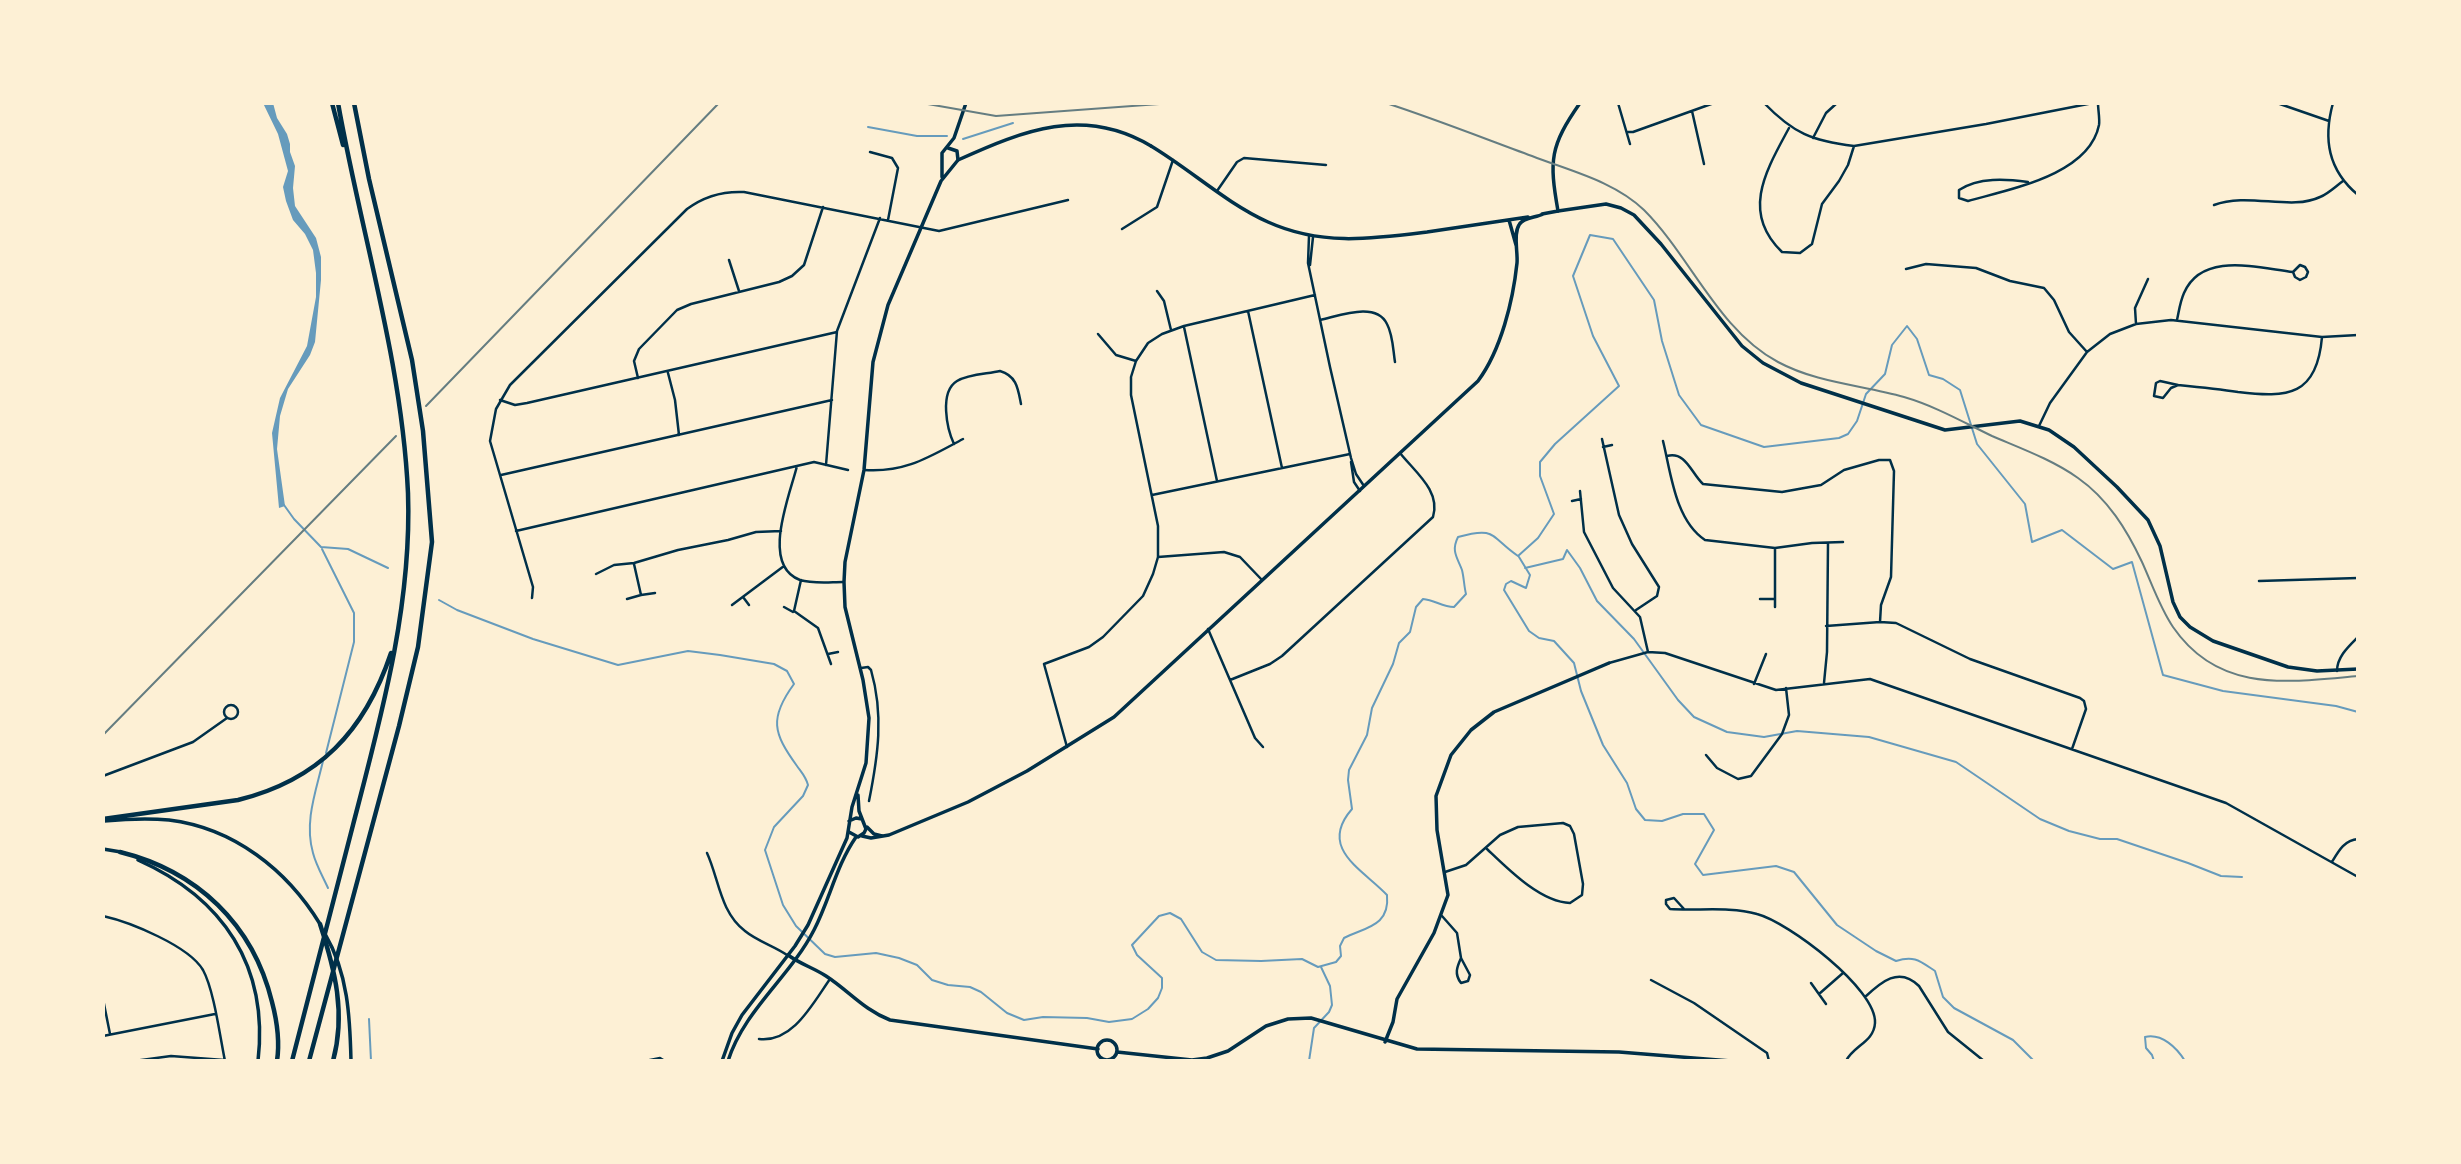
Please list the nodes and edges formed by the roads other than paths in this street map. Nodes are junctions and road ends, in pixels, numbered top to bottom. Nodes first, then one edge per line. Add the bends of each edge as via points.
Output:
1 (332, 103) edge
2 (338, 103) edge
3 (354, 103) edge
4 (966, 103) edge
5 (1580, 103) edge
6 (1618, 103) edge
7 (1714, 103) edge
8 (1764, 103) edge
9 (1837, 103) edge
10 (2095, 103) edge
11 (2277, 103) edge
12 (2333, 103) edge
13 (2074, 105) edge
14 (1692, 111) junction
15 (2329, 121) junction
16 (1789, 128) junction
17 (1628, 132) junction
18 (1813, 138) junction
19 (1630, 144) dead end
20 (1854, 146) junction
21 (951, 148) junction
22 (870, 152) dead end
23 (973, 153) junction
24 (958, 154) junction
25 (958, 160) junction
26 (1173, 160) junction
27 (943, 163) junction
28 (1704, 164) dead end
29 (1326, 165) dead end
30 (952, 166) junction
31 (350, 169) junction
32 (941, 181) junction
33 (2343, 181) junction
34 (2028, 182) junction
35 (1217, 191) junction
36 (2358, 195) edge
37 (1068, 200) dead end
38 (2214, 205) dead end
39 (823, 207) junction
40 (1558, 211) junction
41 (1543, 214) junction
42 (880, 218) junction
43 (888, 220) junction
44 (1510, 220) junction
45 (921, 227) junction
46 (1122, 229) dead end
47 (1311, 237) junction
48 (1517, 247) junction
49 (729, 260) dead end
50 (1906, 269) dead end
51 (2293, 272) junction
52 (2148, 278) dead end
53 (1157, 291) dead end
54 (739, 292) junction
55 (1315, 295) junction
56 (1248, 311) junction
57 (1320, 320) junction
58 (2178, 320) junction
59 (2136, 324) junction
60 (1184, 326) junction
61 (1171, 330) junction
62 (837, 332) junction
63 (1098, 334) dead end
64 (2358, 335) edge
65 (2322, 337) junction
66 (2087, 352) junction
67 (1136, 361) junction
68 (1395, 362) dead end
69 (668, 371) junction
70 (638, 378) junction
71 (2178, 385) junction
72 (500, 400) junction
73 (832, 400) junction
74 (1021, 404) dead end
75 (2039, 426) junction
76 (679, 435) junction
77 (963, 439) dead end
78 (1601, 439) dead end
79 (1663, 441) dead end
80 (954, 444) junction
81 (1612, 445) dead end
82 (1603, 447) junction
83 (1400, 453) junction
84 (1350, 456) junction
85 (1667, 456) junction
86 (826, 465) junction
87 (797, 466) junction
88 (1282, 468) junction
89 (848, 470) dead end
90 (864, 470) junction
91 (499, 476) junction
92 (1217, 481) junction
93 (1364, 486) junction
94 (1360, 491) junction
95 (1580, 491) dead end
96 (1152, 495) junction
97 (1581, 499) junction
98 (1572, 501) dead end
99 (516, 531) junction
100 (781, 531) junction
101 (1829, 541) junction
102 (1843, 542) dead end
103 (1775, 548) junction
104 (1158, 557) junction
105 (634, 564) junction
106 (784, 566) junction
107 (596, 574) dead end
108 (2358, 578) edge
109 (801, 580) junction
110 (1262, 580) junction
111 (2259, 581) dead end
112 (844, 582) junction
113 (655, 593) dead end
114 (641, 595) junction
115 (402, 597) junction
116 (743, 597) junction
117 (532, 598) dead end
118 (628, 599) dead end
119 (1760, 599) dead end
120 (1774, 599) junction
121 (732, 605) dead end
122 (749, 605) dead end
123 (784, 607) dead end
124 (1775, 607) dead end
125 (1636, 610) junction
126 (796, 614) junction
127 (1880, 622) junction
128 (1826, 626) junction
129 (1208, 629) junction
130 (2358, 637) edge
131 (838, 652) dead end
132 (1647, 652) junction
133 (828, 654) junction
134 (1766, 654) dead end
135 (1609, 663) joint
136 (831, 664) dead end
137 (861, 668) junction
138 (2358, 669) edge
139 (2337, 671) junction
140 (1230, 680) junction
141 (1824, 683) junction
142 (1755, 684) junction
143 (1786, 688) junction
144 (227, 718) dead end
145 (1067, 747) junction
146 (1263, 747) dead end
147 (2072, 749) junction
148 (1706, 755) dead end
149 (103, 776) edge
150 (858, 793) junction
151 (869, 801) dead end
152 (862, 819) junction
153 (103, 820) edge
154 (849, 821) junction
155 (867, 827) junction
156 (848, 831) junction
157 (859, 836) junction
158 (884, 836) junction
159 (2358, 839) edge
160 (103, 849) edge
161 (1487, 849) junction
162 (120, 852) junction
163 (707, 853) dead end
164 (2332, 862) junction
165 (1445, 872) junction
166 (2358, 877) edge
167 (1684, 909) junction
168 (103, 916) edge
169 (1441, 916) junction
170 (320, 924) junction
171 (788, 955) junction
172 (1461, 958) junction
173 (795, 960) junction
174 (1843, 974) junction
175 (830, 979) junction
176 (1651, 980) dead end
177 (1811, 983) dead end
178 (1819, 994) junction
179 (1865, 997) junction
180 (103, 999) edge
181 (1826, 1004) dead end
182 (215, 1014) junction
183 (111, 1035) junction
184 (103, 1036) edge
185 (759, 1039) dead end
186 (1385, 1042) junction
187 (1098, 1049) junction
188 (1117, 1052) junction
189 (1693, 1058) edge
190 (225, 1060) edge
191 (664, 1060) edge
192 (1106, 1060) edge
193 (134, 1061) edge
194 (258, 1061) edge
195 (277, 1061) edge
196 (292, 1061) edge
197 (309, 1061) edge
198 (333, 1061) edge
199 (351, 1061) edge
200 (645, 1061) edge
201 (722, 1061) edge
202 (728, 1061) edge
203 (1731, 1061) edge
204 (1769, 1061) edge
205 (1846, 1061) edge
206 (1984, 1061) edge

1 - 31 highway
2 - 31 highway
3 - 197 highway via 412,360 432,542 424,611 399,726
4 - 21 main road
5 - 40 main road via 1560,133 1553,157
6 - 17 street
7 - 14 street
8 - 16 street
9 - 18 street
10 - 13 street
10 - 34 street via 2099,124 2090,147 2065,168
11 - 15 street
12 - 15 street
13 - 20 street
14 - 17 street
14 - 28 street
15 - 33 street via 2330,154
16 - 18 street
16 - 20 street via 1761,192 1765,229 1782,252 1800,253 1812,244 1822,204 1848,165
17 - 19 street
18 - 20 street
21 - 24 main road
21 - 27 main road via 941,155
22 - 43 street via 892,159 898,168
23 - 24 main road
23 - 25 main road
23 - 26 main road via 1033,130 1074,124 1115,129
24 - 25 main road
25 - 30 main road
26 - 35 main road
26 - 46 street via 1157,207
27 - 30 main road
27 - 32 main road
29 - 35 street via 1244,158
30 - 32 main road
31 - 115 highway via 402,424 408,538
32 - 45 main road
33 - 36 street
33 - 38 street via 2305,202 2229,199
34 - 34 street via 1968,201 1959,198 1959,190 1965,186 1987,180
35 - 47 main road via 1267,222
37 - 45 street via 945,230
39 - 42 street
39 - 54 street via 804,265 779,282
39 - 72 street via 734,191 695,203
40 - 41 main road
40 - 75 main road via 1605,204 1634,215 1750,354 1801,383 1940,429 2020,421
41 - 44 main road
41 - 48 main road via 1520,223
42 - 43 street
42 - 62 street
43 - 45 street
44 - 47 main road via 1369,240
44 - 48 main road
45 - 90 main road via 880,328
47 - 55 street
48 - 83 main road via 1503,331 1493,359 1478,381
49 - 54 street
50 - 66 street via 1917,264 1976,268 2044,288 2069,332
51 - 51 street via 2300,265 2308,272 2300,280
51 - 58 street via 2230,265 2211,268 2188,286
52 - 59 street via 2134,311
53 - 61 street
54 - 70 street via 677,310 639,349 634,361
55 - 56 street
55 - 57 street
56 - 60 street
56 - 88 street
57 - 68 street via 1378,314 1388,324
57 - 84 street
58 - 59 street
58 - 65 street
59 - 66 street via 2110,334
60 - 61 street
60 - 92 street
61 - 67 street via 1149,343
62 - 69 street
62 - 73 street
63 - 67 street via 1116,355
64 - 65 street
65 - 71 street via 2315,371 2291,392 2264,395
66 - 75 street
67 - 96 street via 1131,395
69 - 70 street
69 - 76 street
70 - 72 street via 515,405
71 - 71 street via 2163,398 2154,397 2156,383
72 - 91 street via 490,441
73 - 76 street
73 - 86 street
74 - 80 street via 1016,382 1006,373 958,381 947,402 946,424
75 - 139 main road via 2074,447 2148,520 2162,552 2170,594 2190,627 2213,641 2288,667
76 - 91 street
77 - 80 street
78 - 82 street
79 - 85 street
80 - 90 street via 893,471
81 - 82 street
82 - 125 street via 1622,522 1659,587 1657,596
83 - 93 main road
83 - 140 street via 1434,494 1433,517 1282,656
84 - 88 street
84 - 93 street
84 - 94 street
85 - 103 street via 1676,497 1701,538
85 - 127 street via 1681,457 1703,484 1775,492 1821,485 1844,470 1890,460 1894,471 1891,577
86 - 87 street
86 - 89 street
87 - 99 street
87 - 100 street
88 - 92 street
90 - 112 main road
91 - 99 street
92 - 96 street
93 - 94 main road
94 - 110 main road
95 - 97 street
96 - 104 street
97 - 98 street
97 - 125 street via 1589,544 1613,588
99 - 117 street via 533,587
100 - 105 street via 755,532
100 - 106 street via 778,549
101 - 102 street
101 - 103 street
101 - 128 street
103 - 120 street
104 - 110 street via 1224,552 1240,557
104 - 145 street via 1143,596 1103,638 1044,664
105 - 107 street via 614,565
105 - 114 street
106 - 109 street
106 - 116 street
108 - 111 street
109 - 112 street
109 - 126 street via 793,608
110 - 129 main road
112 - 137 main road via 845,607
113 - 114 street
114 - 118 street
115 - 153 highway via 392,649 365,713 343,741 312,767 283,785 249,797
115 - 196 highway via 381,718
116 - 121 street
116 - 122 street
119 - 120 street
120 - 124 street
123 - 126 street
125 - 132 street
126 - 133 street via 818,628
127 - 128 street
127 - 147 street via 1896,623 1970,659 2080,698 2086,709
128 - 141 street
129 - 140 street
129 - 145 main road via 1114,717
130 - 139 street via 2342,654
131 - 133 street
132 - 135 street
132 - 142 street via 1681,656
133 - 136 street
134 - 142 street
135 - 165 main road via 1494,712 1451,755 1436,796
137 - 150 main road via 869,736
137 - 151 street via 871,670 880,714
138 - 139 main road
140 - 146 street
141 - 143 street
141 - 147 street via 1870,679
142 - 143 street
143 - 148 street via 1789,715 1782,734 1751,776 1738,779 1717,768
144 - 149 street via 193,742
145 - 158 main road via 978,797
147 - 164 street via 2226,803
150 - 152 main road
150 - 154 main road
152 - 154 main road
152 - 155 main road
153 - 170 main road via 171,820 240,843 283,875
154 - 156 main road
155 - 157 main road
155 - 158 main road
156 - 157 main road
156 - 171 main road via 808,925
157 - 158 main road
157 - 173 main road via 841,860 814,930
159 - 164 street via 2341,847
160 - 162 main road
161 - 161 street via 1500,835 1518,827 1566,824 1574,834 1582,895 1570,903 1549,897 1521,880
161 - 165 street
162 - 194 main road via 189,889 233,936 255,993
162 - 195 highway via 179,874 234,923 256,957 270,992
163 - 171 street via 721,898 736,922
164 - 166 street
165 - 169 main road via 1448,895
167 - 167 street via 1670,909 1666,900 1674,898
167 - 174 street via 1748,912 1776,920
168 - 182 street via 151,933 194,960 205,975
169 - 172 street via 1457,933
169 - 186 main road via 1397,999
170 - 198 highway via 337,983
170 - 199 main road via 340,970 349,1014
171 - 173 main road
171 - 201 main road via 743,1014
172 - 172 street via 1456,975 1464,983 1470,975
173 - 175 main road
173 - 202 main road via 748,1021
174 - 178 street
174 - 179 street
175 - 185 street via 787,1033
175 - 187 main road via 864,1007 890,1020
176 - 204 street via 1757,1046
177 - 178 street
178 - 181 street
179 - 205 street via 1874,1013 1874,1029
179 - 206 street via 1891,977 1912,980 1948,1032
180 - 183 street
182 - 183 street
182 - 190 street
183 - 184 street
186 - 188 main road via 1322,1019 1289,1018 1207,1058
186 - 189 main road via 1417,1049 1619,1052
187 - 188 main road via 1101,1042 1108,1041
187 - 192 main road
188 - 192 main road
189 - 203 main road
190 - 193 street via 171,1056
191 - 200 street

